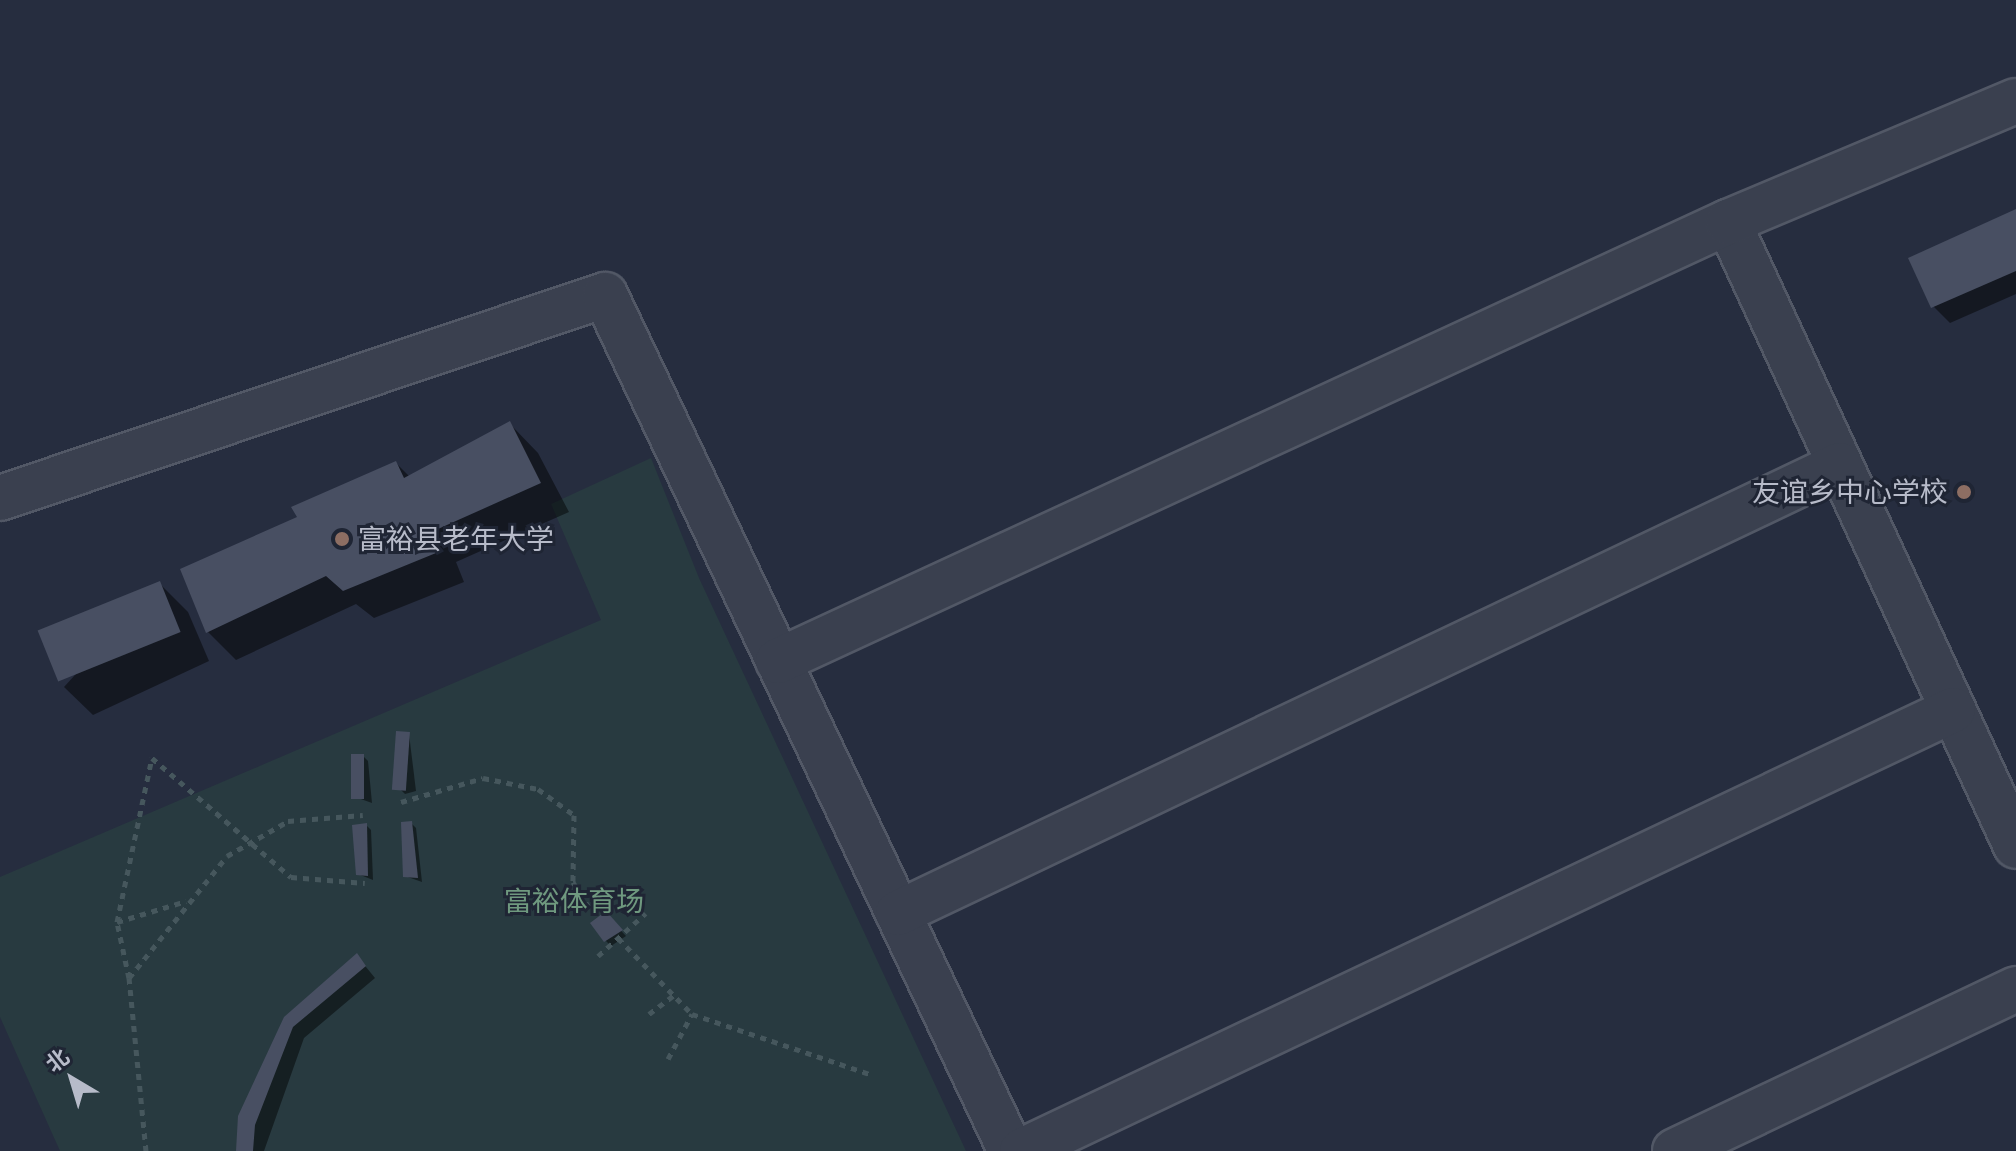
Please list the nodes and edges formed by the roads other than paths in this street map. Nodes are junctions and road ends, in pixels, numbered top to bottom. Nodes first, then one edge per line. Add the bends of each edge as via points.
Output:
1 (2016, 101) edge
2 (1728, 222) junction
3 (1840, 465) junction
4 (0, 498) edge
5 (778, 661) junction
6 (1953, 710) junction
7 (2016, 846) edge
8 (898, 913) junction
9 (2016, 989) edge
10 (1011, 1151) edge
11 (1022, 1151) edge
12 (1675, 1151) edge

1 - 2 street
2 - 3 street
2 - 5 street
3 - 6 street
3 - 8 street
4 - 5 street via 605,295
5 - 8 street
6 - 7 street
6 - 11 street
8 - 10 street
9 - 12 street

